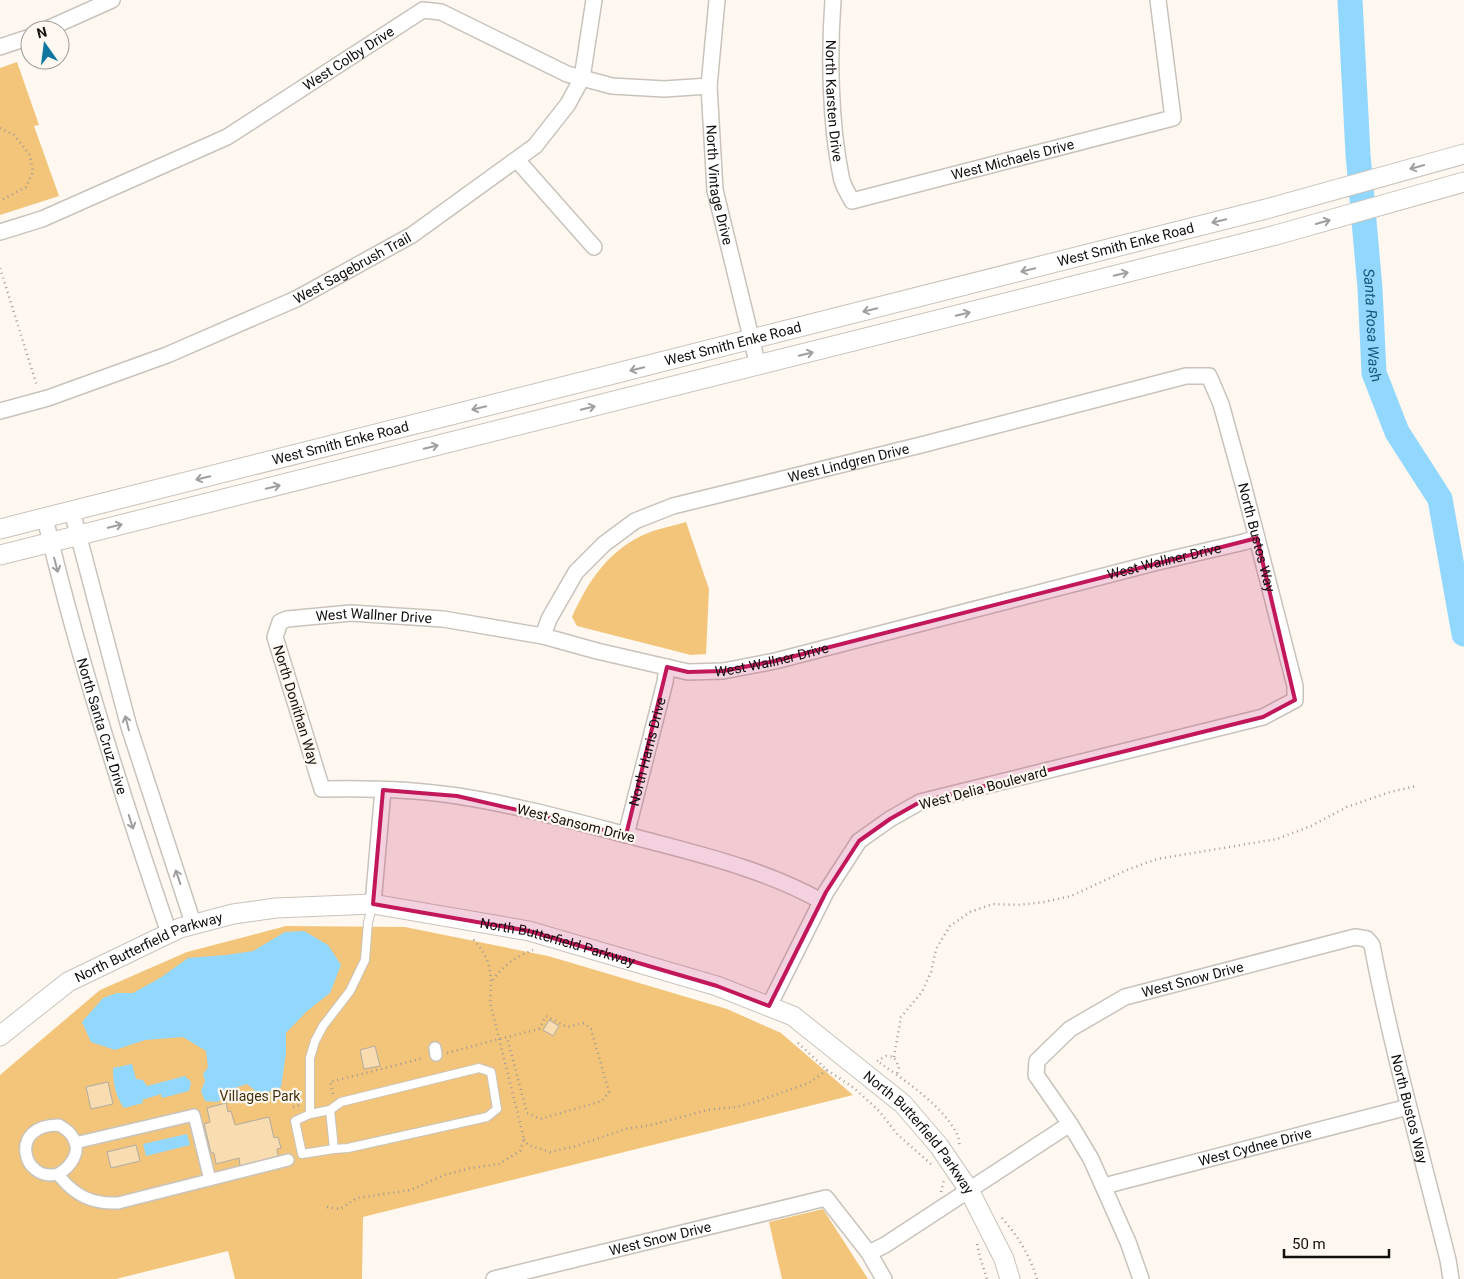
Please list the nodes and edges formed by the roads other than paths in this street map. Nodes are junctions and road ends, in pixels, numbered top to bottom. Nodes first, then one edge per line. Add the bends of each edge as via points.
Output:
1 (112, 0) edge
2 (594, 0) edge
3 (717, 0) edge
4 (833, 0) edge
5 (1158, 0) edge
6 (67, 20) edge
7 (20, 40) edge
8 (0, 47) edge
9 (582, 78) junction
10 (709, 86) junction
11 (1464, 154) edge
12 (517, 160) junction
13 (1464, 182) edge
14 (852, 201) joint
15 (0, 232) edge
16 (594, 247) dead end
17 (752, 340) junction
18 (758, 366) junction
19 (1209, 376) joint
20 (0, 411) edge
21 (72, 511) junction
22 (44, 518) junction
23 (0, 529) edge
24 (79, 535) junction
25 (1257, 538) junction
26 (50, 542) junction
27 (0, 555) edge
28 (280, 622) joint
29 (543, 636) junction
30 (667, 667) junction
31 (1296, 700) joint
32 (322, 789) joint
33 (383, 790) junction
34 (626, 835) junction
35 (821, 902) junction
36 (373, 904) junction
37 (193, 923) junction
38 (169, 933) junction
39 (1367, 939) joint
40 (769, 1006) junction
41 (0, 1036) edge
42 (1408, 1107) junction
43 (330, 1110) junction
44 (310, 1114) junction
45 (1070, 1124) junction
46 (75, 1143) junction
47 (334, 1149) junction
48 (288, 1160) dead end
49 (58, 1174) junction
50 (210, 1180) junction
51 (1104, 1186) junction
52 (969, 1190) junction
53 (869, 1253) junction
54 (494, 1279) edge
55 (884, 1279) edge
56 (1010, 1279) edge
57 (1141, 1279) edge
58 (1451, 1279) edge

1 - 6 street
2 - 9 street, West Sagebrush Trail
3 - 10 street, North Vintage Drive
4 - 14 street, North Karsten Drive via 834,124 841,178
5 - 14 street, West Michaels Drive via 1173,118
7 - 8 street
9 - 10 street, West Colby Drive via 612,86 664,89
9 - 12 street, West Sagebrush Trail via 568,104 535,146
9 - 15 street, West Colby Drive via 567,74 441,12 424,10 227,137 42,219
10 - 17 street, North Vintage Drive via 715,190
11 -> 17 street, West Smith Enke Road via 1266,209
12 - 16 street
12 - 20 street, West Sagebrush Trail via 412,235 296,299 167,355 41,400
18 -> 13 street, West Smith Enke Road via 1276,235
17 - 18 street, North Vintage Drive
17 -> 21 street, West Smith Enke Road
24 -> 18 street, West Smith Enke Road
19 - 25 street, North Bustos Way via 1221,404
19 - 29 street, West Lindgren Drive via 1186,376 673,506 635,521 604,544 576,572
21 - 22 street, West Smith Enke Road
21 - 24 street, North Santa Cruz Drive
22 - 23 street, West Smith Enke Road
22 - 26 street, North Santa Cruz Drive
24 - 26 street, West Smith Enke Road
37 -> 24 street, North Santa Cruz Drive via 128,728
25 - 30 street, West Wallner Drive via 775,660 723,671 688,672
25 - 31 street, North Bustos Way
26 - 27 street, West Smith Enke Road
26 -> 38 street, North Santa Cruz Drive via 109,752
28 - 29 street, West Wallner Drive via 351,613 443,619
28 - 32 street, North Donithan Way via 275,636
29 - 30 street, West Wallner Drive
30 - 34 street, North Harris Drive
31 - 35 street, West Delia Boulevard via 1263,717 920,802 890,818 859,841
32 - 33 street, West Sansom Drive
33 - 34 street, West Sansom Drive via 466,798
33 - 36 street
34 - 35 street, West Sansom Drive via 707,856 770,878
35 - 40 street, West Delia Boulevard
36 - 37 street, North Butterfield Parkway via 276,908
36 - 40 street, North Butterfield Parkway via 529,931 717,986
36 - 44 lane via 365,960 350,991 315,1041 310,1058
37 - 38 street, North Butterfield Parkway
38 - 41 street, North Butterfield Parkway via 68,982
39 - 42 street, North Bustos Way via 1372,945
39 - 45 street, West Snow Drive via 1355,936 1125,997 1070,1029 1037,1061 1036,1076
40 - 52 street, North Butterfield Parkway via 794,1016 903,1104 939,1146
42 - 51 street, West Cydnee Drive
42 - 58 street, North Bustos Way
43 - 44 lane
43 - 47 lane
43 - 47 lane via 341,1102 479,1068 492,1072 497,1109 487,1117
44 - 47 lane via 295,1121 302,1154
45 - 51 street
45 - 52 street
46 - 49 street via 72,1163
46 - 49 street via 73,1136 59,1125 35,1130 29,1137 26,1144 29,1163 42,1173
46 - 50 street via 194,1115
48 - 50 street
49 - 50 street via 79,1196 104,1204
51 - 57 street
52 - 53 street
52 - 56 street, North Butterfield Parkway via 1004,1259
53 - 54 street, West Snow Drive via 826,1198
53 - 55 street

